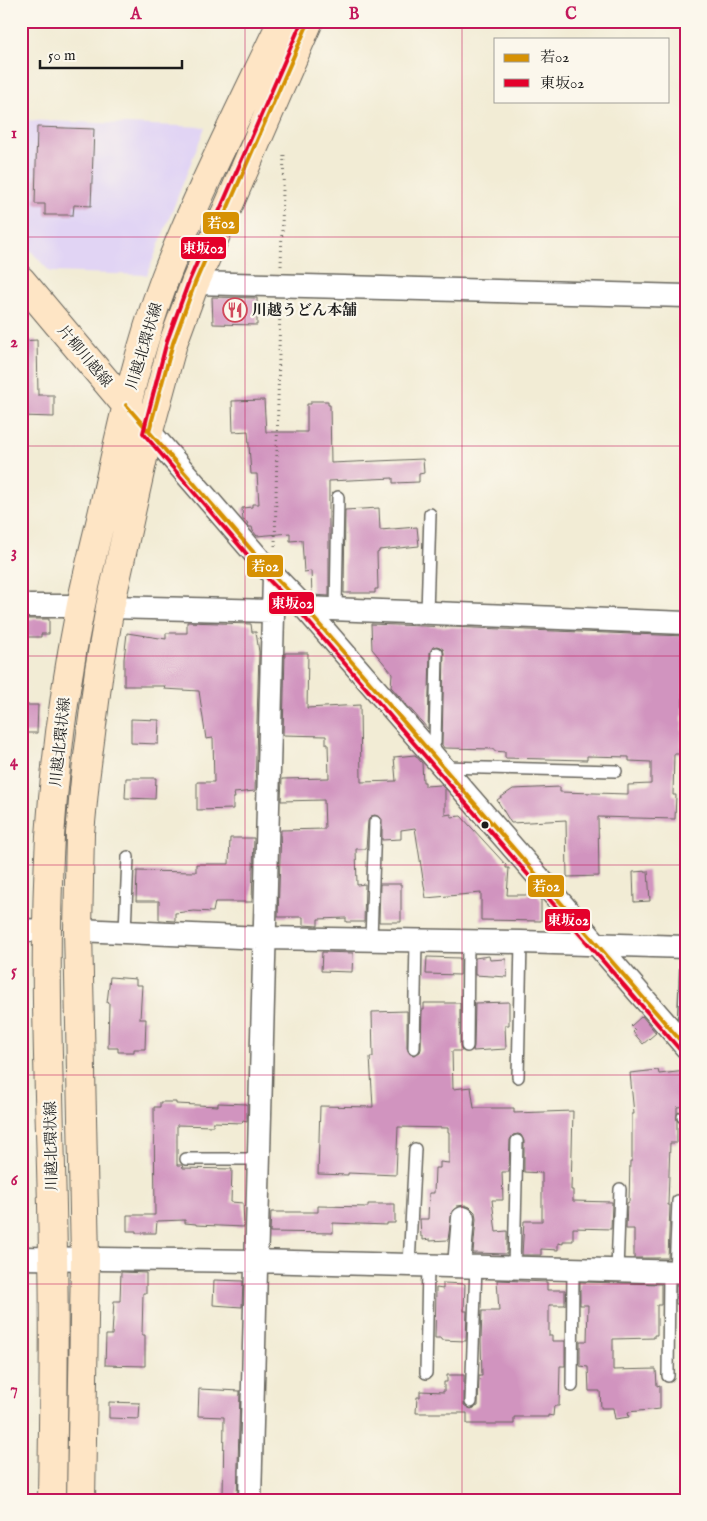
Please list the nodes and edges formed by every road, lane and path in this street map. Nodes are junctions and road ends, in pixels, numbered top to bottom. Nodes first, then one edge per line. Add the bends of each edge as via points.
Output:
1 (282, 21) edge
2 (309, 21) edge
3 (284, 152) dead end
4 (21, 280) edge
5 (194, 283) junction
6 (281, 285) junction
7 (686, 296) edge
8 (126, 405) junction
9 (149, 431) junction
10 (338, 497) dead end
11 (430, 514) dead end
12 (274, 576) junction
13 (21, 606) edge
14 (81, 606) junction
15 (110, 607) junction
16 (305, 608) junction
17 (336, 609) junction
18 (273, 611) junction
19 (427, 613) junction
20 (686, 623) edge
21 (437, 653) dead end
22 (437, 759) junction
23 (616, 771) dead end
24 (375, 822) dead end
25 (128, 857) dead end
26 (78, 930) junction
27 (34, 931) edge
28 (125, 932) junction
29 (264, 938) junction
30 (371, 939) junction
31 (416, 940) junction
32 (468, 941) junction
33 (521, 942) junction
34 (598, 944) junction
35 (686, 947) edge
36 (686, 966) edge
37 (684, 1045) edge
38 (467, 1046) dead end
39 (414, 1048) dead end
40 (518, 1077) dead end
41 (517, 1141) dead end
42 (415, 1149) dead end
43 (186, 1159) dead end
44 (258, 1159) junction
45 (620, 1190) dead end
46 (678, 1201) dead end
47 (463, 1218) dead end
48 (21, 1258) edge
49 (85, 1258) junction
50 (54, 1259) junction
51 (255, 1261) junction
52 (418, 1265) junction
53 (467, 1266) junction
54 (514, 1267) junction
55 (573, 1269) junction
56 (617, 1270) junction
57 (676, 1271) edge
58 (426, 1373) dead end
59 (668, 1376) dead end
60 (572, 1386) dead end
61 (471, 1402) dead end
62 (52, 1500) edge
63 (81, 1500) edge
64 (250, 1500) edge

1 - 8 main road, 川越北環状線 via 207,179 166,278
2 - 5 main road, 川越北環状線
3 - 6 path
4 - 8 main road, 片柳川越線
5 - 6 street
5 - 9 main road, 川越北環状線 via 173,343
6 - 7 street
6 - 12 path
8 - 9 main road, 片柳川越線
8 - 14 main road, 川越北環状線
9 - 12 street
9 - 15 main road, 川越北環状線
10 - 17 lane
11 - 19 lane
12 - 16 street
12 - 18 street
13 - 14 street
14 - 27 main road, 川越北環状線 via 66,685 50,837
15 - 18 street
15 - 26 main road, 川越北環状線 via 98,670 85,780
16 - 17 street
16 - 22 street
17 - 19 street
18 - 29 street
19 - 20 street
21 - 22 lane
22 - 23 lane
22 - 34 street
24 - 30 lane
25 - 28 lane
26 - 28 street
26 - 49 main road, 川越北環状線
27 - 50 main road, 川越北環状線 via 47,1020
28 - 29 street
29 - 30 street
29 - 44 street
30 - 31 street
31 - 32 street
31 - 39 lane
32 - 33 street
32 - 38 lane
33 - 34 street
33 - 40 lane
34 - 35 street
34 - 37 street
36 - 37 lane
41 - 54 lane
42 - 52 lane
43 - 44 lane
44 - 51 street
45 - 56 lane
46 - 57 lane
47 - 53 street
48 - 50 street
49 - 50 street
49 - 51 street
49 - 63 main road, 川越北環状線
50 - 62 main road, 川越北環状線
51 - 52 street
51 - 64 street
52 - 53 street
52 - 58 lane
53 - 54 street
53 - 61 lane
54 - 55 street
55 - 56 street
55 - 60 lane
56 - 57 street
57 - 59 lane

